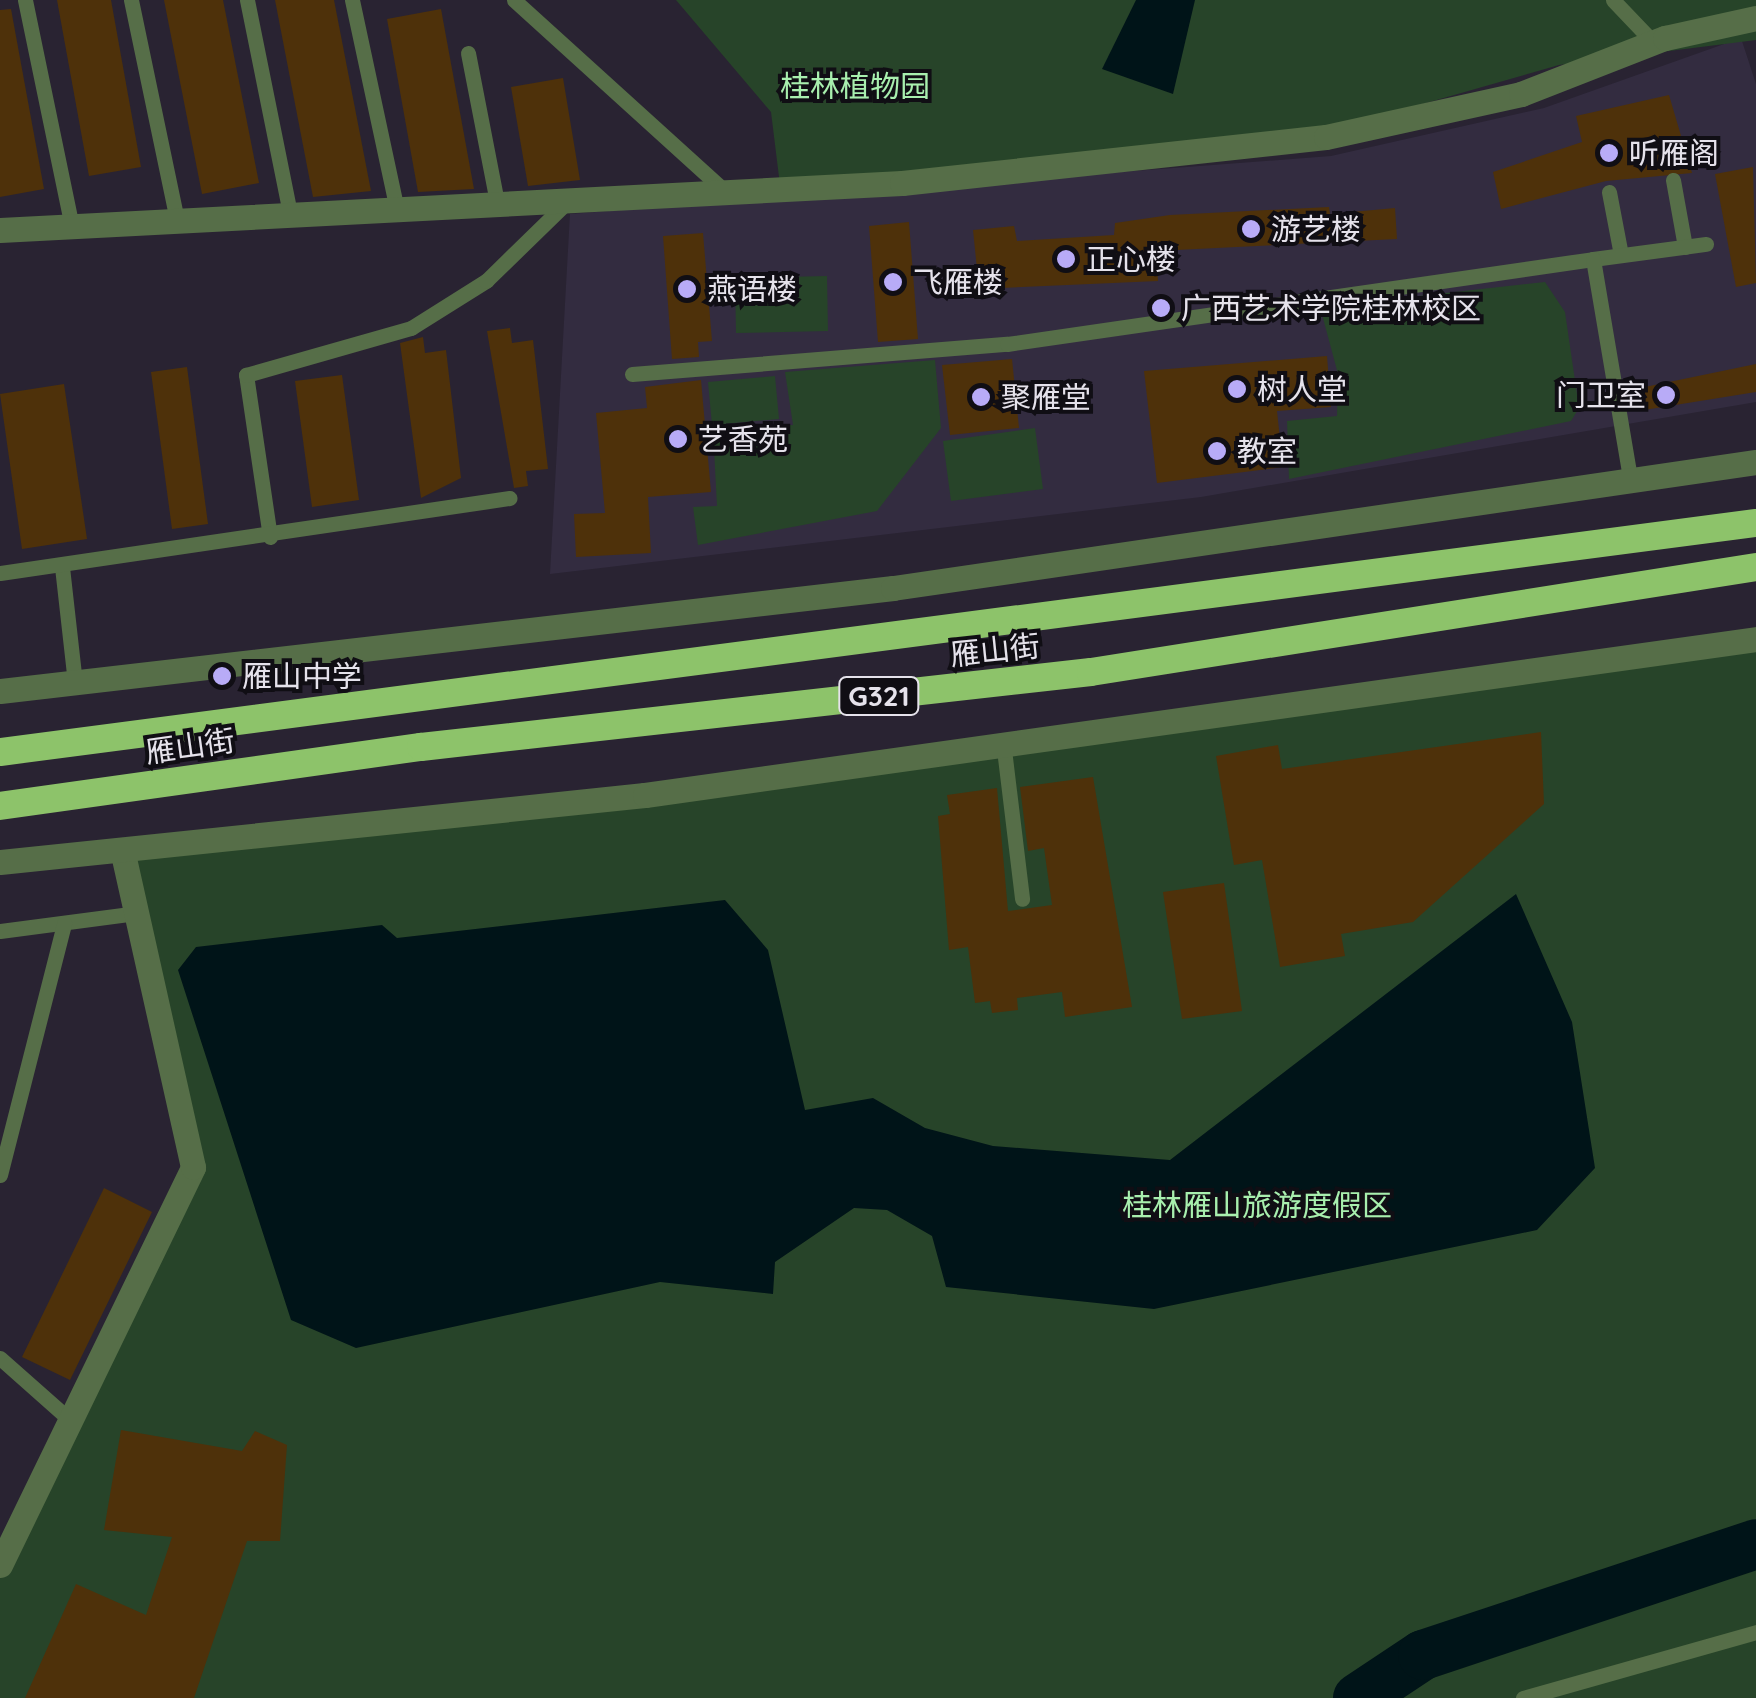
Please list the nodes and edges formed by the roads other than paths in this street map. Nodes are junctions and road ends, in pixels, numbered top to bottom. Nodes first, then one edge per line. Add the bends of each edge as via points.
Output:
1 (25, 0) edge
2 (131, 0) edge
3 (247, 0) edge
4 (352, 0) edge
5 (514, 0) edge
6 (1613, 0) edge
7 (1756, 18) edge
8 (1654, 42) junction
9 (468, 53) dead end
10 (1673, 180) dead end
11 (1609, 192) dead end
12 (728, 194) junction
13 (566, 203) junction
14 (498, 206) junction
15 (397, 210) junction
16 (290, 214) junction
17 (177, 220) junction
18 (72, 226) junction
19 (0, 230) edge
20 (1706, 244) dead end
21 (1685, 247) junction
22 (1621, 255) junction
23 (1593, 259) junction
24 (632, 374) dead end
25 (1756, 462) edge
26 (1631, 483) junction
27 (510, 498) dead end
28 (1756, 523) edge
29 (270, 537) junction
30 (62, 567) junction
31 (1756, 567) edge
32 (0, 573) edge
33 (1756, 639) edge
34 (75, 682) junction
35 (0, 691) edge
36 (1002, 741) junction
37 (0, 752) edge
38 (0, 806) edge
39 (122, 853) junction
40 (0, 862) edge
41 (1022, 898) dead end
42 (136, 914) junction
43 (64, 923) junction
44 (0, 931) edge
45 (0, 1174) edge
46 (0, 1358) edge
47 (70, 1420) junction
48 (0, 1565) edge
49 (1756, 1632) edge
50 (1524, 1698) edge

1 - 18 lane
2 - 17 lane
3 - 16 lane
4 - 15 lane
5 - 12 lane
6 - 8 lane
7 - 8 street
8 - 12 street via 1521,94 1326,137
9 - 14 lane
10 - 21 lane
11 - 22 lane
12 - 13 street
13 - 14 street
13 - 29 lane via 486,281 411,328 246,375
14 - 15 street
15 - 16 street
16 - 17 street
17 - 18 street
18 - 19 street
20 - 21 lane
21 - 22 lane
22 - 23 lane
23 - 24 lane via 1008,344
23 - 26 lane
25 - 26 street
26 - 34 street via 893,588
27 - 29 lane
28 - 37 highway, 雁山街 / G321
29 - 30 lane
30 - 32 lane
30 - 34 lane
31 - 38 highway, 雁山街 / G321 via 1091,672 421,747
33 - 36 street
34 - 35 street
36 - 39 street via 644,795
36 - 41 lane
39 - 40 street
39 - 42 street
42 - 43 lane
42 - 47 street via 193,1166
43 - 44 lane
43 - 45 lane
46 - 47 lane
47 - 48 street
49 - 50 lane

